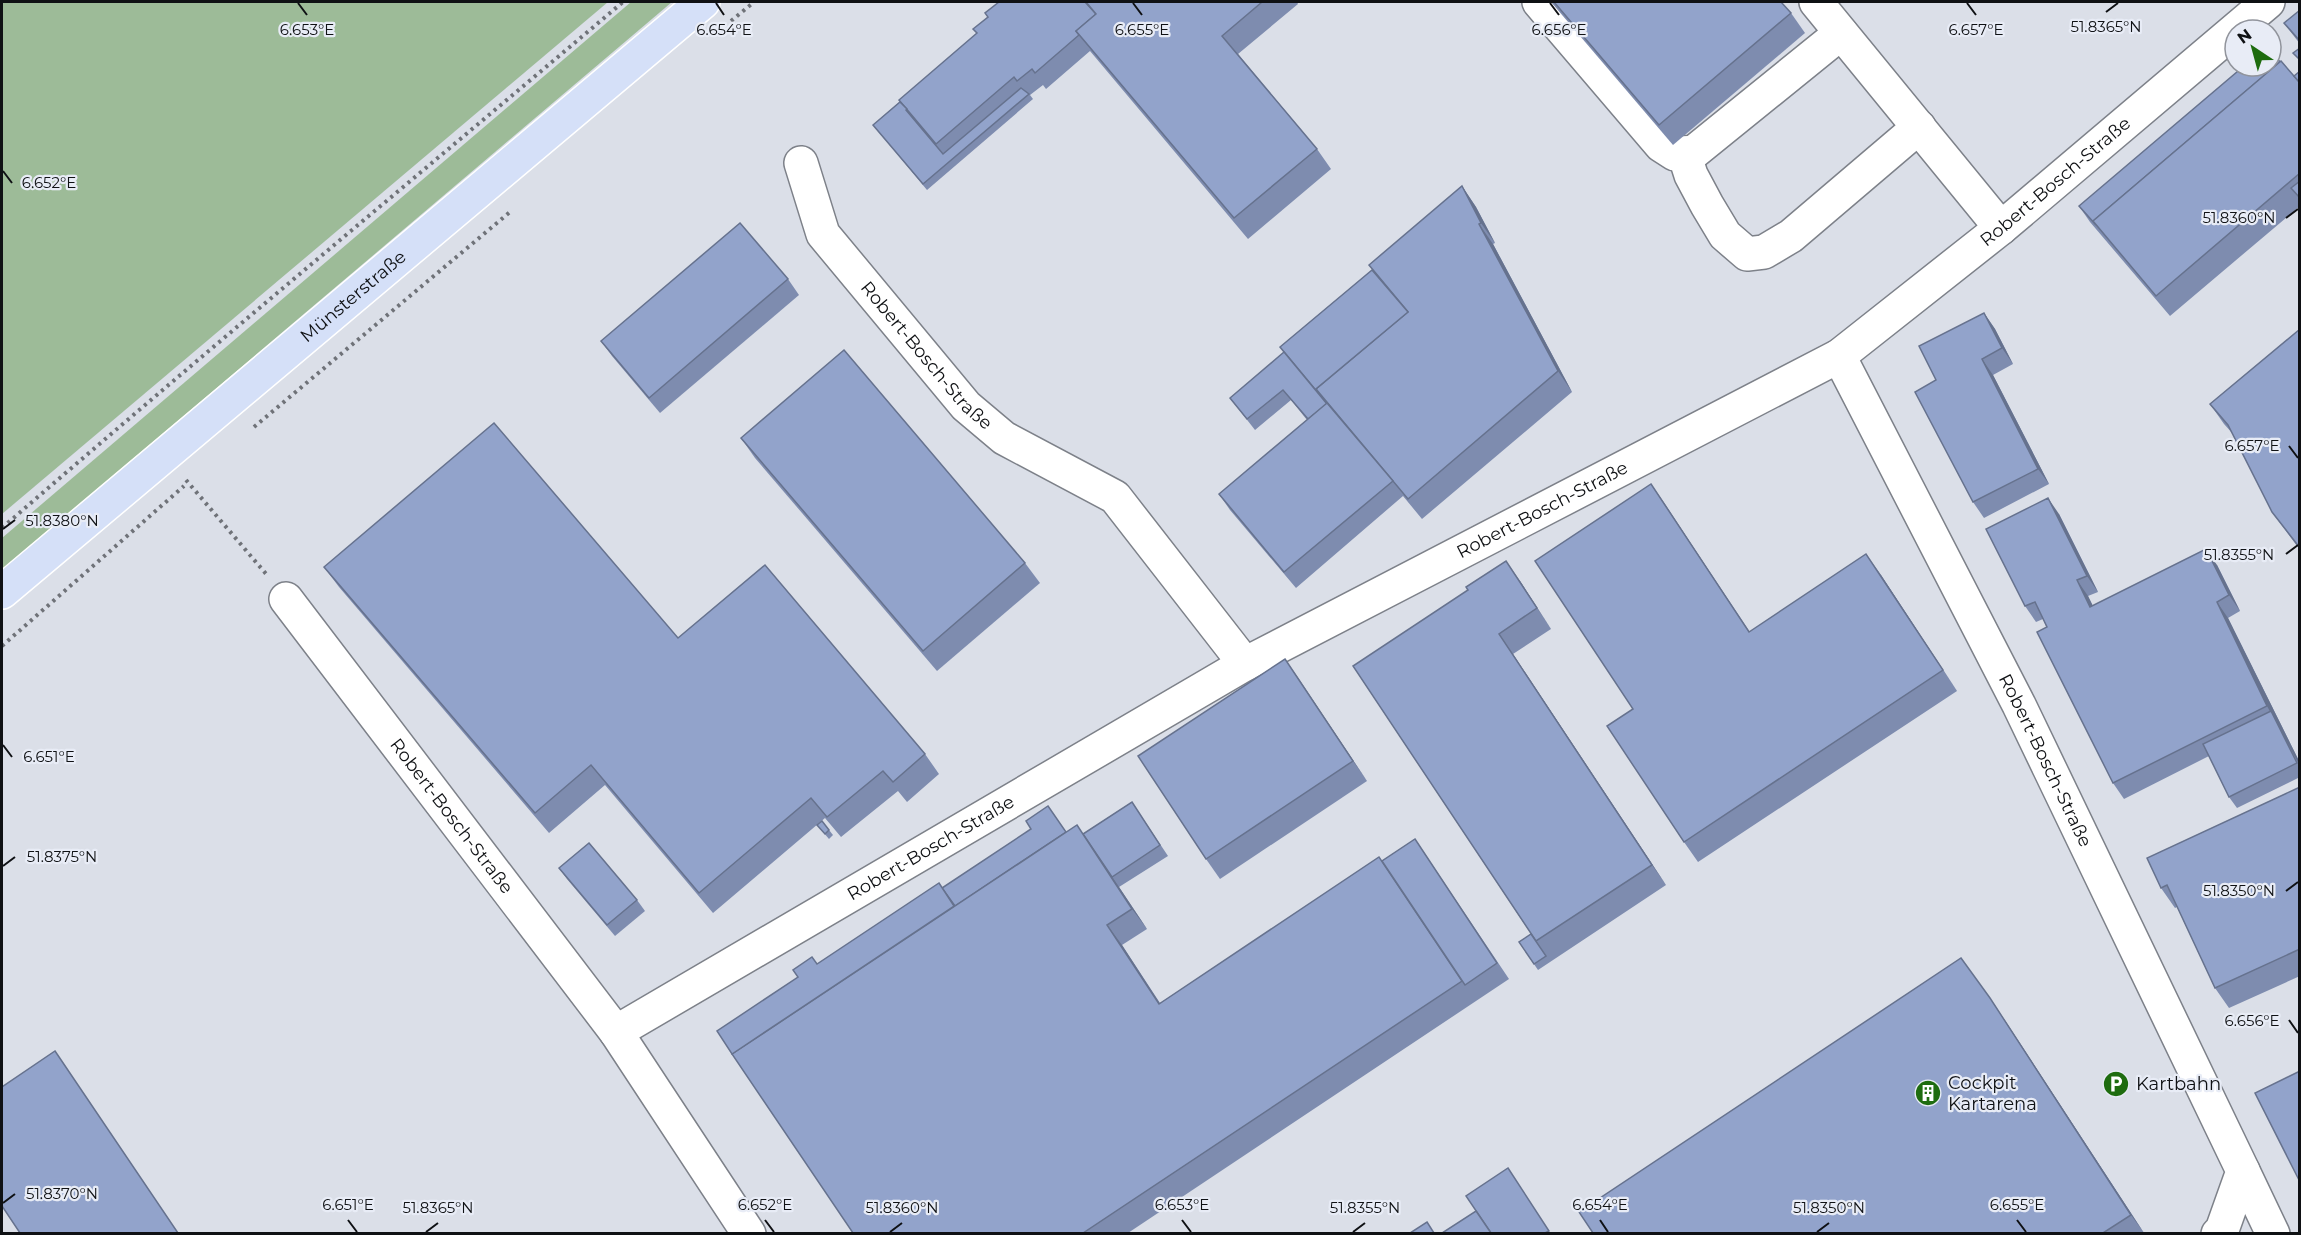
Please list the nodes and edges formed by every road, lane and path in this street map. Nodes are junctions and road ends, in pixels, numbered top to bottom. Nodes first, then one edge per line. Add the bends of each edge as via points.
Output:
1 (623, 2) edge
2 (703, 2) edge
3 (754, 2) edge
4 (1539, 2) edge
5 (1815, 2) edge
6 (2268, 2) edge
7 (728, 24) dead end
8 (1841, 33) junction
9 (1919, 128) junction
10 (1684, 153) junction
11 (801, 163) dead end
12 (515, 207) dead end
13 (2001, 228) junction
14 (1839, 356) junction
15 (252, 429) dead end
16 (166, 455) junction
17 (197, 475) dead end
18 (188, 482) junction
19 (2, 528) edge
20 (2, 592) edge
21 (286, 599) joint
22 (2, 646) edge
23 (1245, 664) junction
24 (616, 1032) junction
25 (2243, 1172) junction
26 (749, 1233) edge
27 (2218, 1233) edge
28 (2273, 1233) edge

1 - 19 path
2 - 16 main road, Münsterstraße
3 - 7 path
4 - 10 street via 1661,145 1675,154
5 - 8 street
6 - 13 street, Robert-Bosch-Straße
8 - 9 street
8 - 10 street via 1694,152
9 - 10 street via 1791,236 1764,252 1747,254 1725,235 1691,175
9 - 13 street
11 - 23 street, Robert-Bosch-Straße via 823,234 966,406 1004,438 1115,497
12 - 15 path
13 - 14 street, Robert-Bosch-Straße
14 - 23 street, Robert-Bosch-Straße
14 - 25 street, Robert-Bosch-Straße via 2019,705
16 - 18 path
16 - 20 main road, Münsterstraße
17 - 18 path
18 - 21 path
18 - 22 path
21 - 24 street, Robert-Bosch-Straße
23 - 24 street, Robert-Bosch-Straße
24 - 26 street, Robert-Bosch-Straße
25 - 27 street
25 - 28 street, Robert-Bosch-Straße

